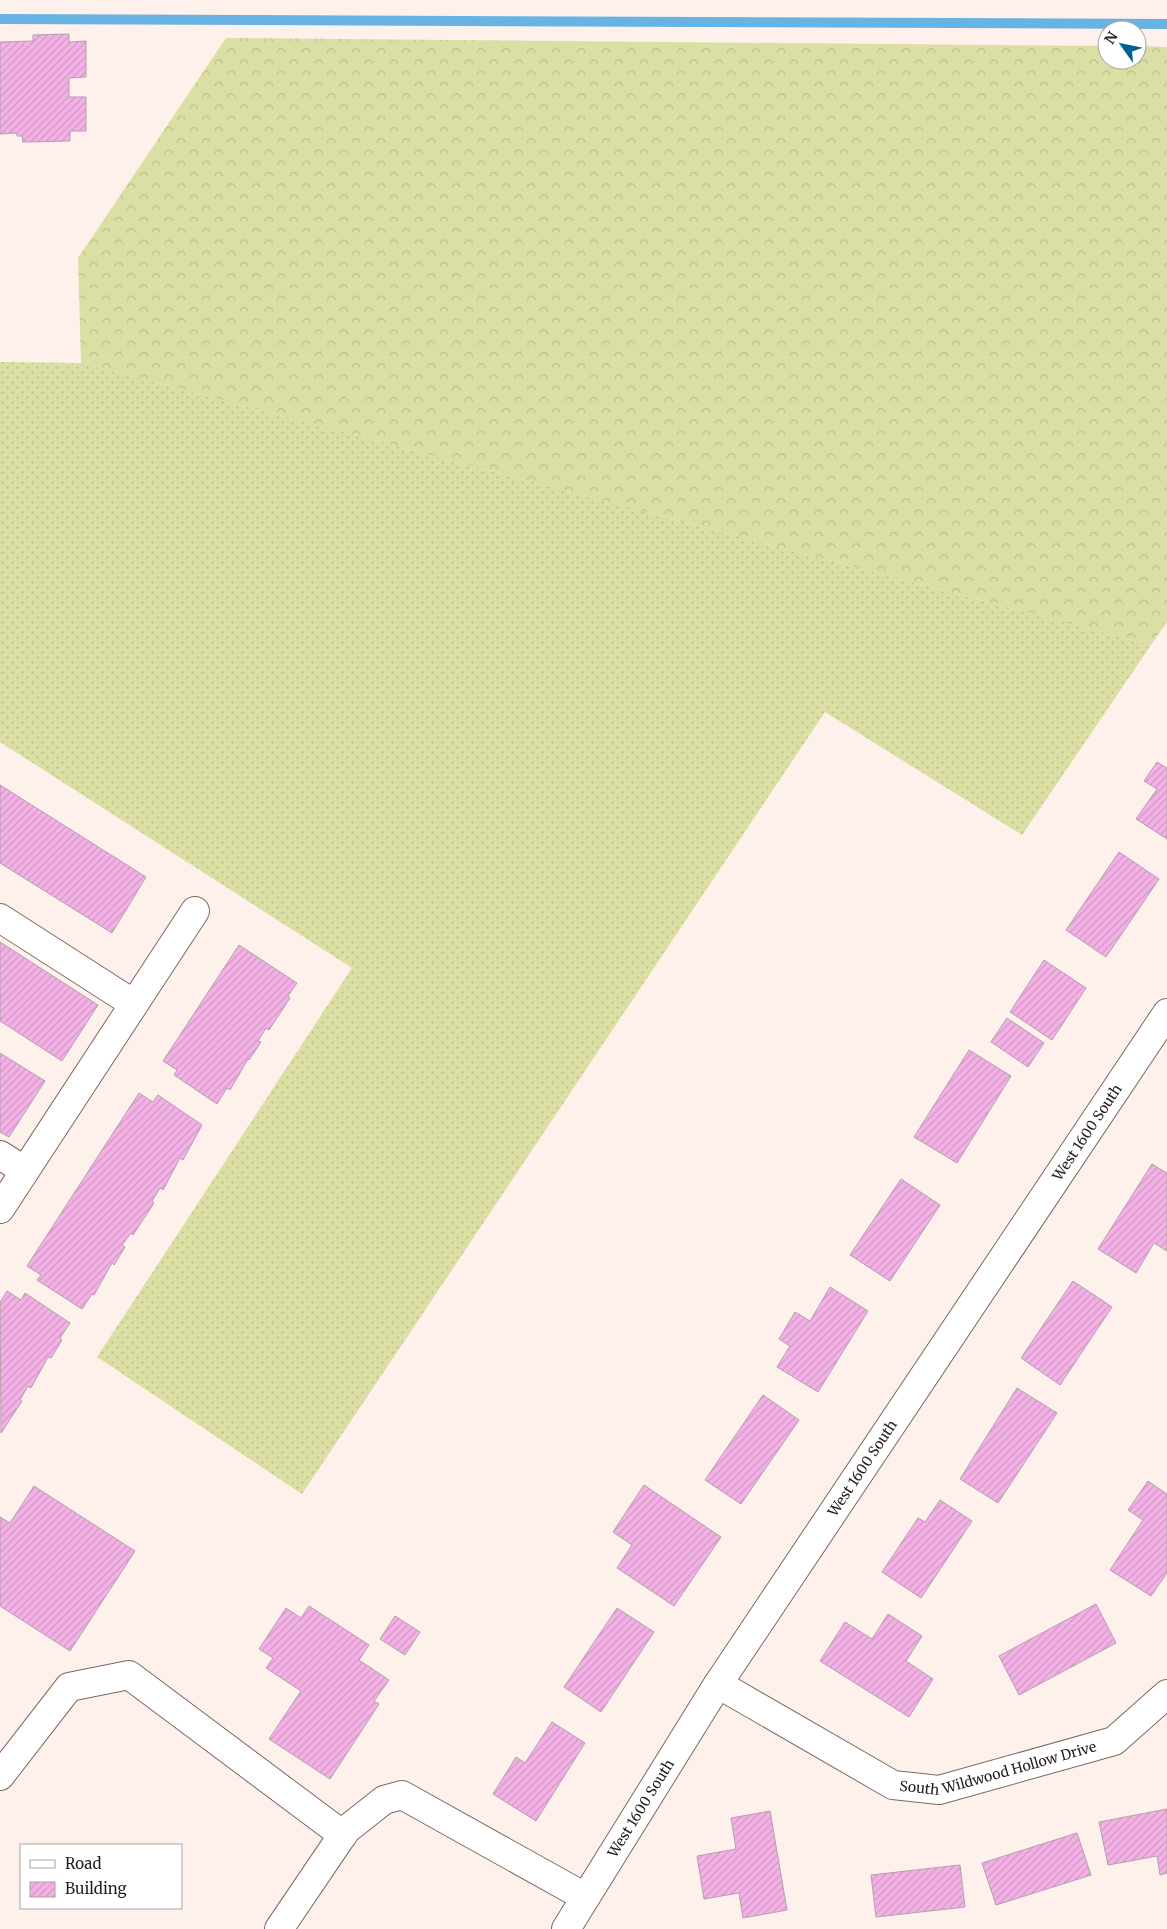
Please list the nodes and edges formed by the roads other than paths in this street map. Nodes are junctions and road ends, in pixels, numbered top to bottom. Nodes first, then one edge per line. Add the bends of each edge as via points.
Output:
1 (195, 911) dead end
2 (0, 918) edge
3 (134, 1004) junction
4 (1167, 1013) edge
5 (0, 1155) edge
6 (25, 1171) junction
7 (0, 1209) edge
8 (718, 1684) junction
9 (1167, 1694) edge
10 (0, 1776) edge
11 (343, 1835) junction
12 (585, 1897) junction
13 (279, 1929) edge
14 (566, 1929) edge

1 - 3 street
2 - 3 street
3 - 6 street
4 - 8 street, West 1600 South
5 - 6 street
6 - 7 street
8 - 9 street, South Wildwood Hollow Drive via 893,1785 939,1790 1114,1741
8 - 12 street, West 1600 South
10 - 11 street via 69,1686 129,1675
11 - 12 street via 384,1800 402,1795
11 - 13 street
12 - 14 street, West 1600 South

